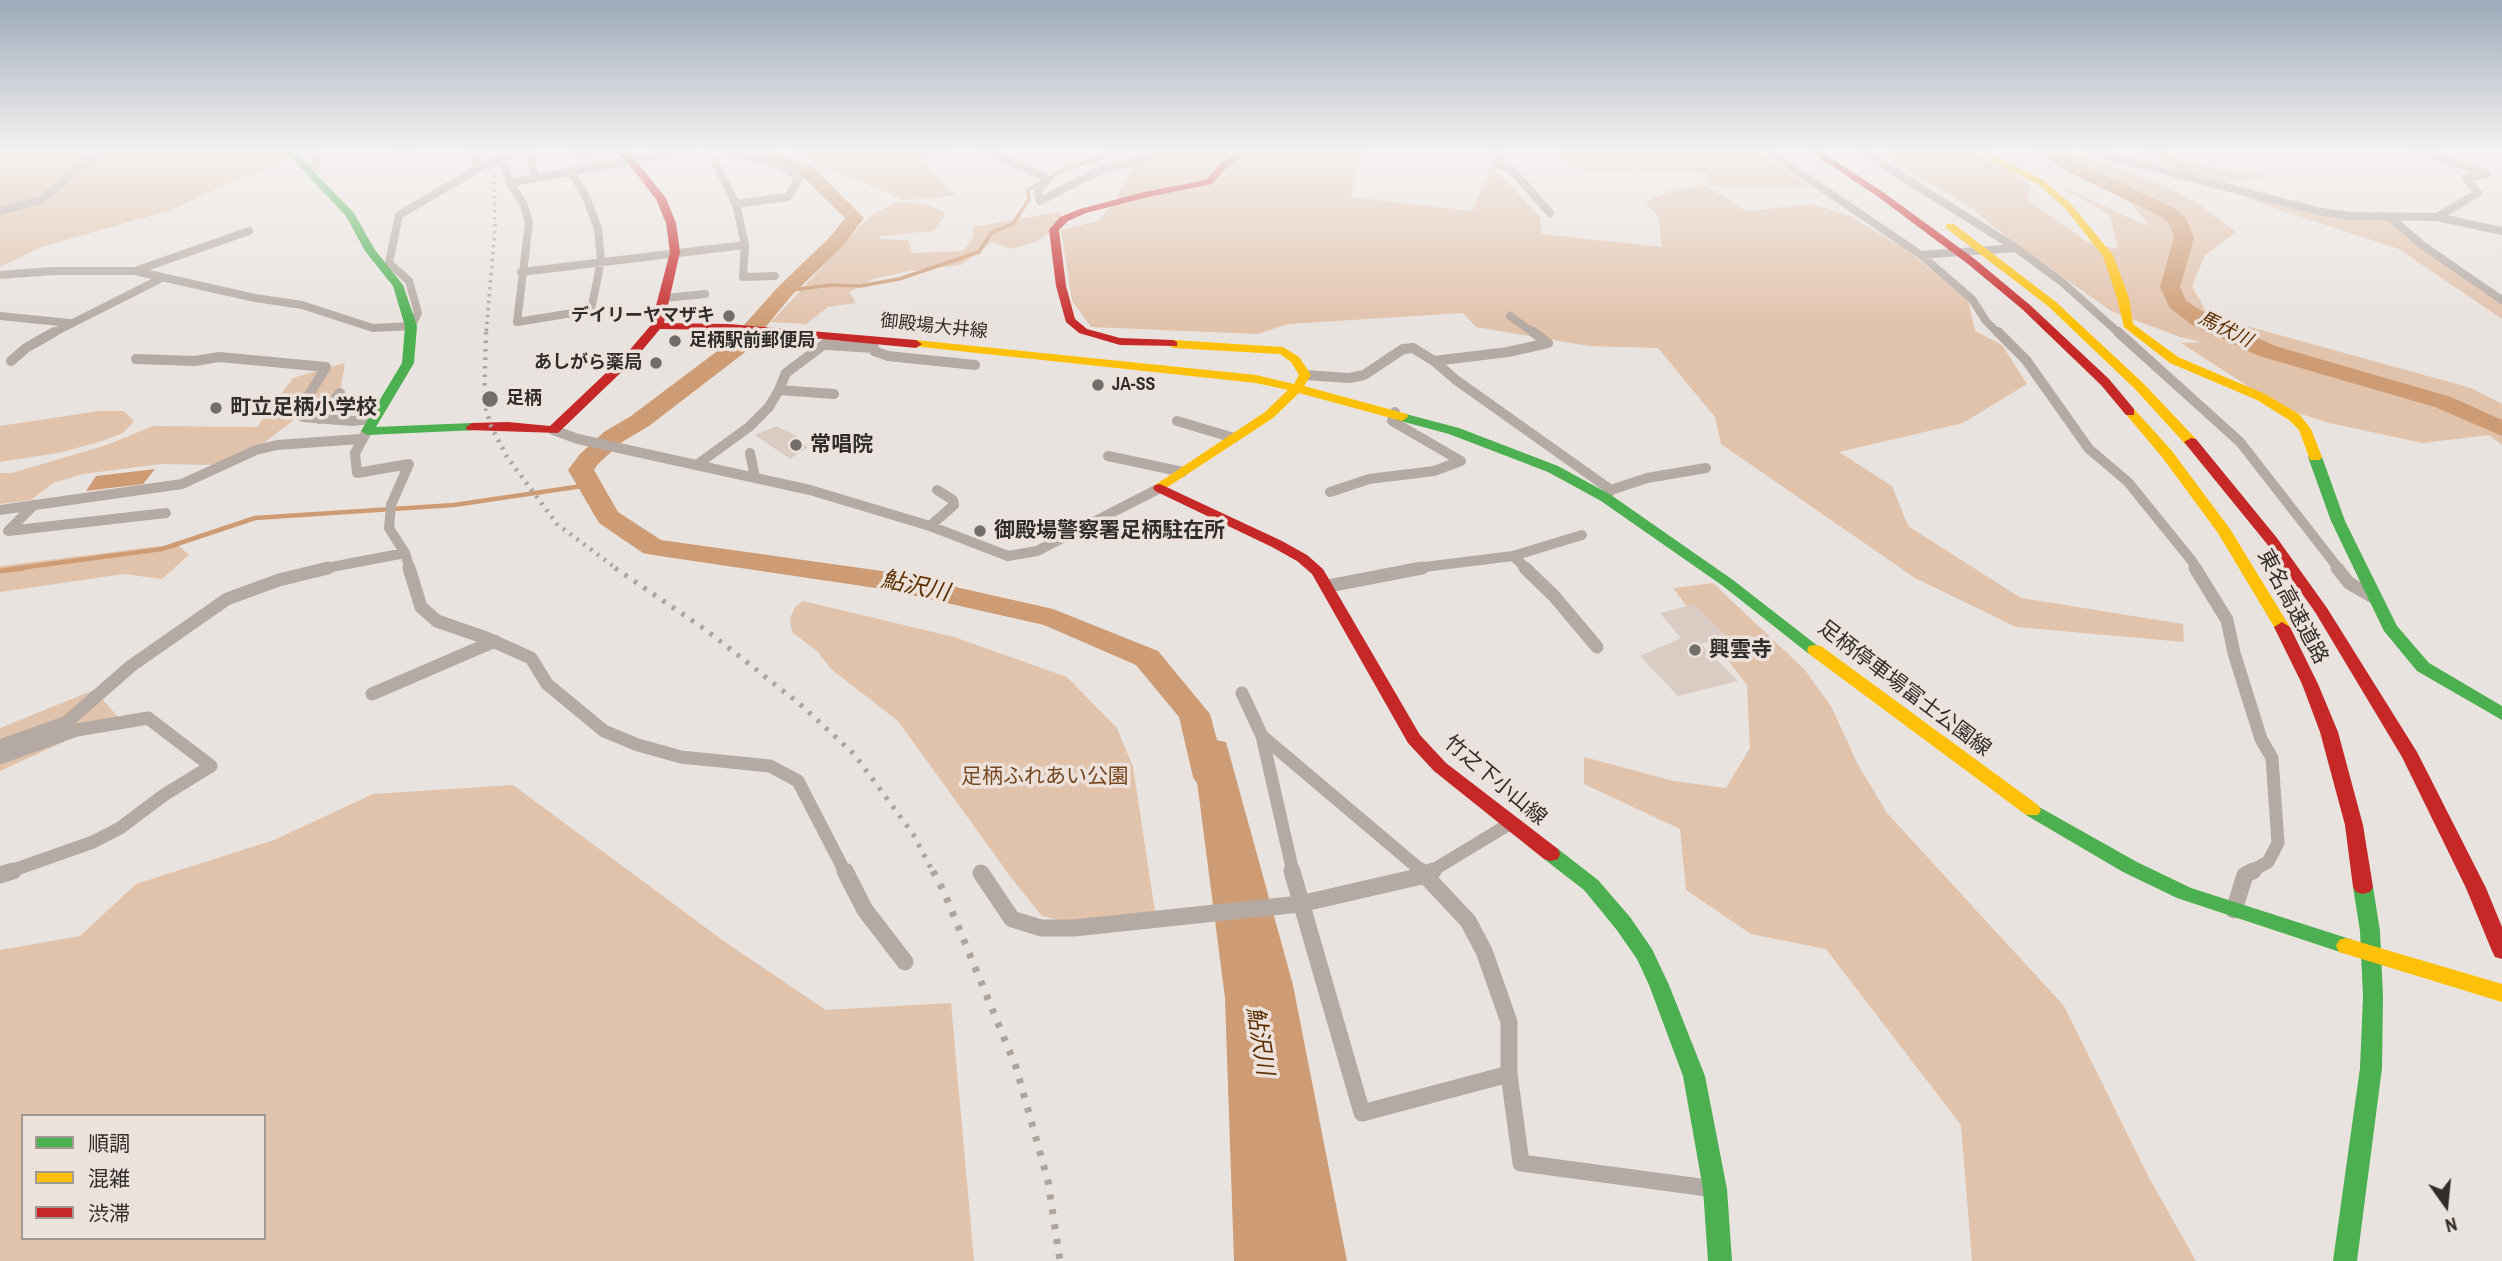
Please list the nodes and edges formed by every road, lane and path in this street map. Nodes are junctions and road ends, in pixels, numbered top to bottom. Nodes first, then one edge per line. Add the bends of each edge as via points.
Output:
1 (344, 209) edge
2 (410, 209) edge
3 (525, 209) edge
4 (591, 209) edge
5 (666, 209) edge
6 (737, 209) edge
7 (1091, 209) edge
8 (1546, 209) edge
9 (1853, 209) edge
10 (1901, 209) edge
11 (1925, 209) edge
12 (1954, 209) edge
13 (2070, 209) edge
14 (2309, 209) edge
15 (2450, 209) edge
16 (1550, 213) dead end
17 (2390, 217) junction
18 (2437, 217) junction
19 (2502, 231) edge
20 (249, 232) dead end
21 (745, 244) junction
22 (2016, 248) junction
23 (675, 252) junction
24 (1921, 255) junction
25 (601, 261) junction
26 (135, 271) junction
27 (521, 272) junction
28 (0, 275) edge
29 (775, 276) dead end
30 (160, 279) junction
31 (705, 294) dead end
32 (665, 299) junction
33 (2502, 300) edge
34 (0, 316) edge
35 (1510, 316) dead end
36 (70, 323) junction
37 (411, 326) junction
38 (657, 326) junction
39 (829, 341) junction
40 (136, 359) dead end
41 (11, 360) dead end
42 (1434, 361) junction
43 (975, 365) dead end
44 (1301, 381) junction
45 (779, 390) junction
46 (340, 393) dead end
47 (834, 394) dead end
48 (1395, 412) junction
49 (319, 419) junction
50 (1177, 421) dead end
51 (367, 430) junction
52 (553, 430) junction
53 (1234, 438) junction
54 (750, 453) dead end
55 (1108, 456) dead end
56 (698, 464) junction
57 (1706, 468) dead end
58 (1184, 472) junction
59 (755, 477) junction
60 (1160, 488) junction
61 (937, 490) dead end
62 (1331, 492) dead end
63 (1608, 494) junction
64 (34, 505) junction
65 (0, 510) edge
66 (166, 513) dead end
67 (930, 526) junction
68 (4, 532) edge
69 (1582, 535) dead end
70 (405, 554) junction
71 (1514, 556) junction
72 (1328, 586) junction
73 (2375, 598) junction
74 (495, 642) junction
75 (1597, 647) dead end
76 (1242, 693) dead end
77 (372, 694) dead end
78 (2502, 714) edge
79 (1262, 736) junction
80 (0, 746) edge
81 (0, 758) edge
82 (1511, 823) junction
83 (981, 873) dead end
84 (0, 875) edge
85 (1426, 875) junction
86 (1293, 905) junction
87 (2234, 910) junction
88 (1176, 919) joint
89 (2502, 951) edge
90 (905, 962) dead end
91 (2502, 993) edge
92 (1509, 1074) junction
93 (1715, 1189) junction
94 (1720, 1261) edge
95 (2345, 1261) edge

1 - 37 main road via 398,285
2 - 37 street via 400,215 389,263 409,281 418,313
3 - 27 street via 528,223
4 - 25 street
5 - 23 main road
6 - 21 street
7 - 44 main road via 1064,219 1054,230 1070,320 1083,331 1120,341 1283,351 1295,360
8 - 16 street
9 - 24 street
10 - 95 main road, 東名高速道路 via 2026,307 2105,382 2225,532 2310,684 2349,802 2370,931 2371,1068
11 - 89 main road, 東名高速道路 via 2052,304 2139,386 2229,486 2322,611 2411,756
12 - 22 street
13 - 73 main road via 2108,255 2128,325 2174,360 2262,397 2305,429 2338,521
14 - 17 street
15 - 18 street
17 - 18 street
17 - 33 street
18 - 19 street
20 - 26 street
21 - 23 street
21 - 29 street via 743,277
22 - 24 street
22 - 73 street via 2062,282 2240,442 2349,583
23 - 25 street
23 - 32 main road
24 - 87 street via 1972,299 1986,321 2026,360 2090,449 2128,482 2184,551 2227,620 2257,727 2272,758 2278,843 2268,862 2245,875
25 - 27 street
25 - 27 street via 591,310 517,322
26 - 28 street
26 - 30 street
30 - 36 street
30 - 37 street via 302,305 373,328
31 - 32 street
32 - 38 main road
34 - 36 street
35 - 42 street via 1548,343
36 - 41 street
37 - 51 main road via 408,363
38 - 39 main road, 御殿場大井線 via 732,327
38 - 52 main road
39 - 43 street via 874,348 888,356
39 - 44 main road, 御殿場大井線
39 - 45 street via 786,373
40 - 49 street via 219,357 326,367 299,411 303,417
42 - 44 street via 1413,348 1403,349 1364,375
42 - 63 street
44 - 48 main road, 足柄停車場富士公園線
44 - 53 main road via 1269,415
45 - 47 street
45 - 56 street via 749,427
46 - 49 street
48 - 62 street via 1392,422 1461,461 1434,471 1369,479
48 - 63 main road, 足柄停車場富士公園線
49 - 51 street
50 - 53 street
51 - 52 main road via 508,426
51 - 64 street via 256,450 182,484
51 - 70 street via 354,456 357,473 409,464 391,505 389,528
52 - 56 street
53 - 58 main road
54 - 59 street
55 - 58 street
56 - 59 street
57 - 63 street via 1647,478
58 - 60 main road
59 - 67 street
60 - 67 street via 1037,551 1008,556
60 - 72 main road, 竹之下小山線 via 1302,558
61 - 67 street via 954,505
63 - 87 main road, 足柄停車場富士公園線 via 2046,820 2184,893
64 - 65 street
64 - 68 street
66 - 68 street
69 - 71 street
70 - 74 street via 421,607 437,621
70 - 80 street via 291,577 227,599 131,666 67,722
71 - 72 street via 1396,571
71 - 75 street
72 - 82 main road, 竹之下小山線 via 1414,739 1440,767
73 - 78 main road via 2390,628 2423,667
74 - 77 street
74 - 90 street via 531,658 547,684 604,731 681,757 770,766 798,780 865,910
76 - 79 street
79 - 85 street
79 - 86 street
81 - 84 street via 77,730 148,718 211,766 93,842
82 - 85 street
82 - 93 main road, 竹之下小山線 via 1591,885 1645,955 1694,1076
83 - 88 street via 1012,919 1041,928
85 - 86 street
85 - 92 street via 1468,921 1484,951 1509,1023
86 - 88 street
86 - 92 street via 1362,1113
87 - 91 main road, 足柄停車場富士公園線
92 - 93 street via 1521,1163
93 - 94 main road, 竹之下小山線

